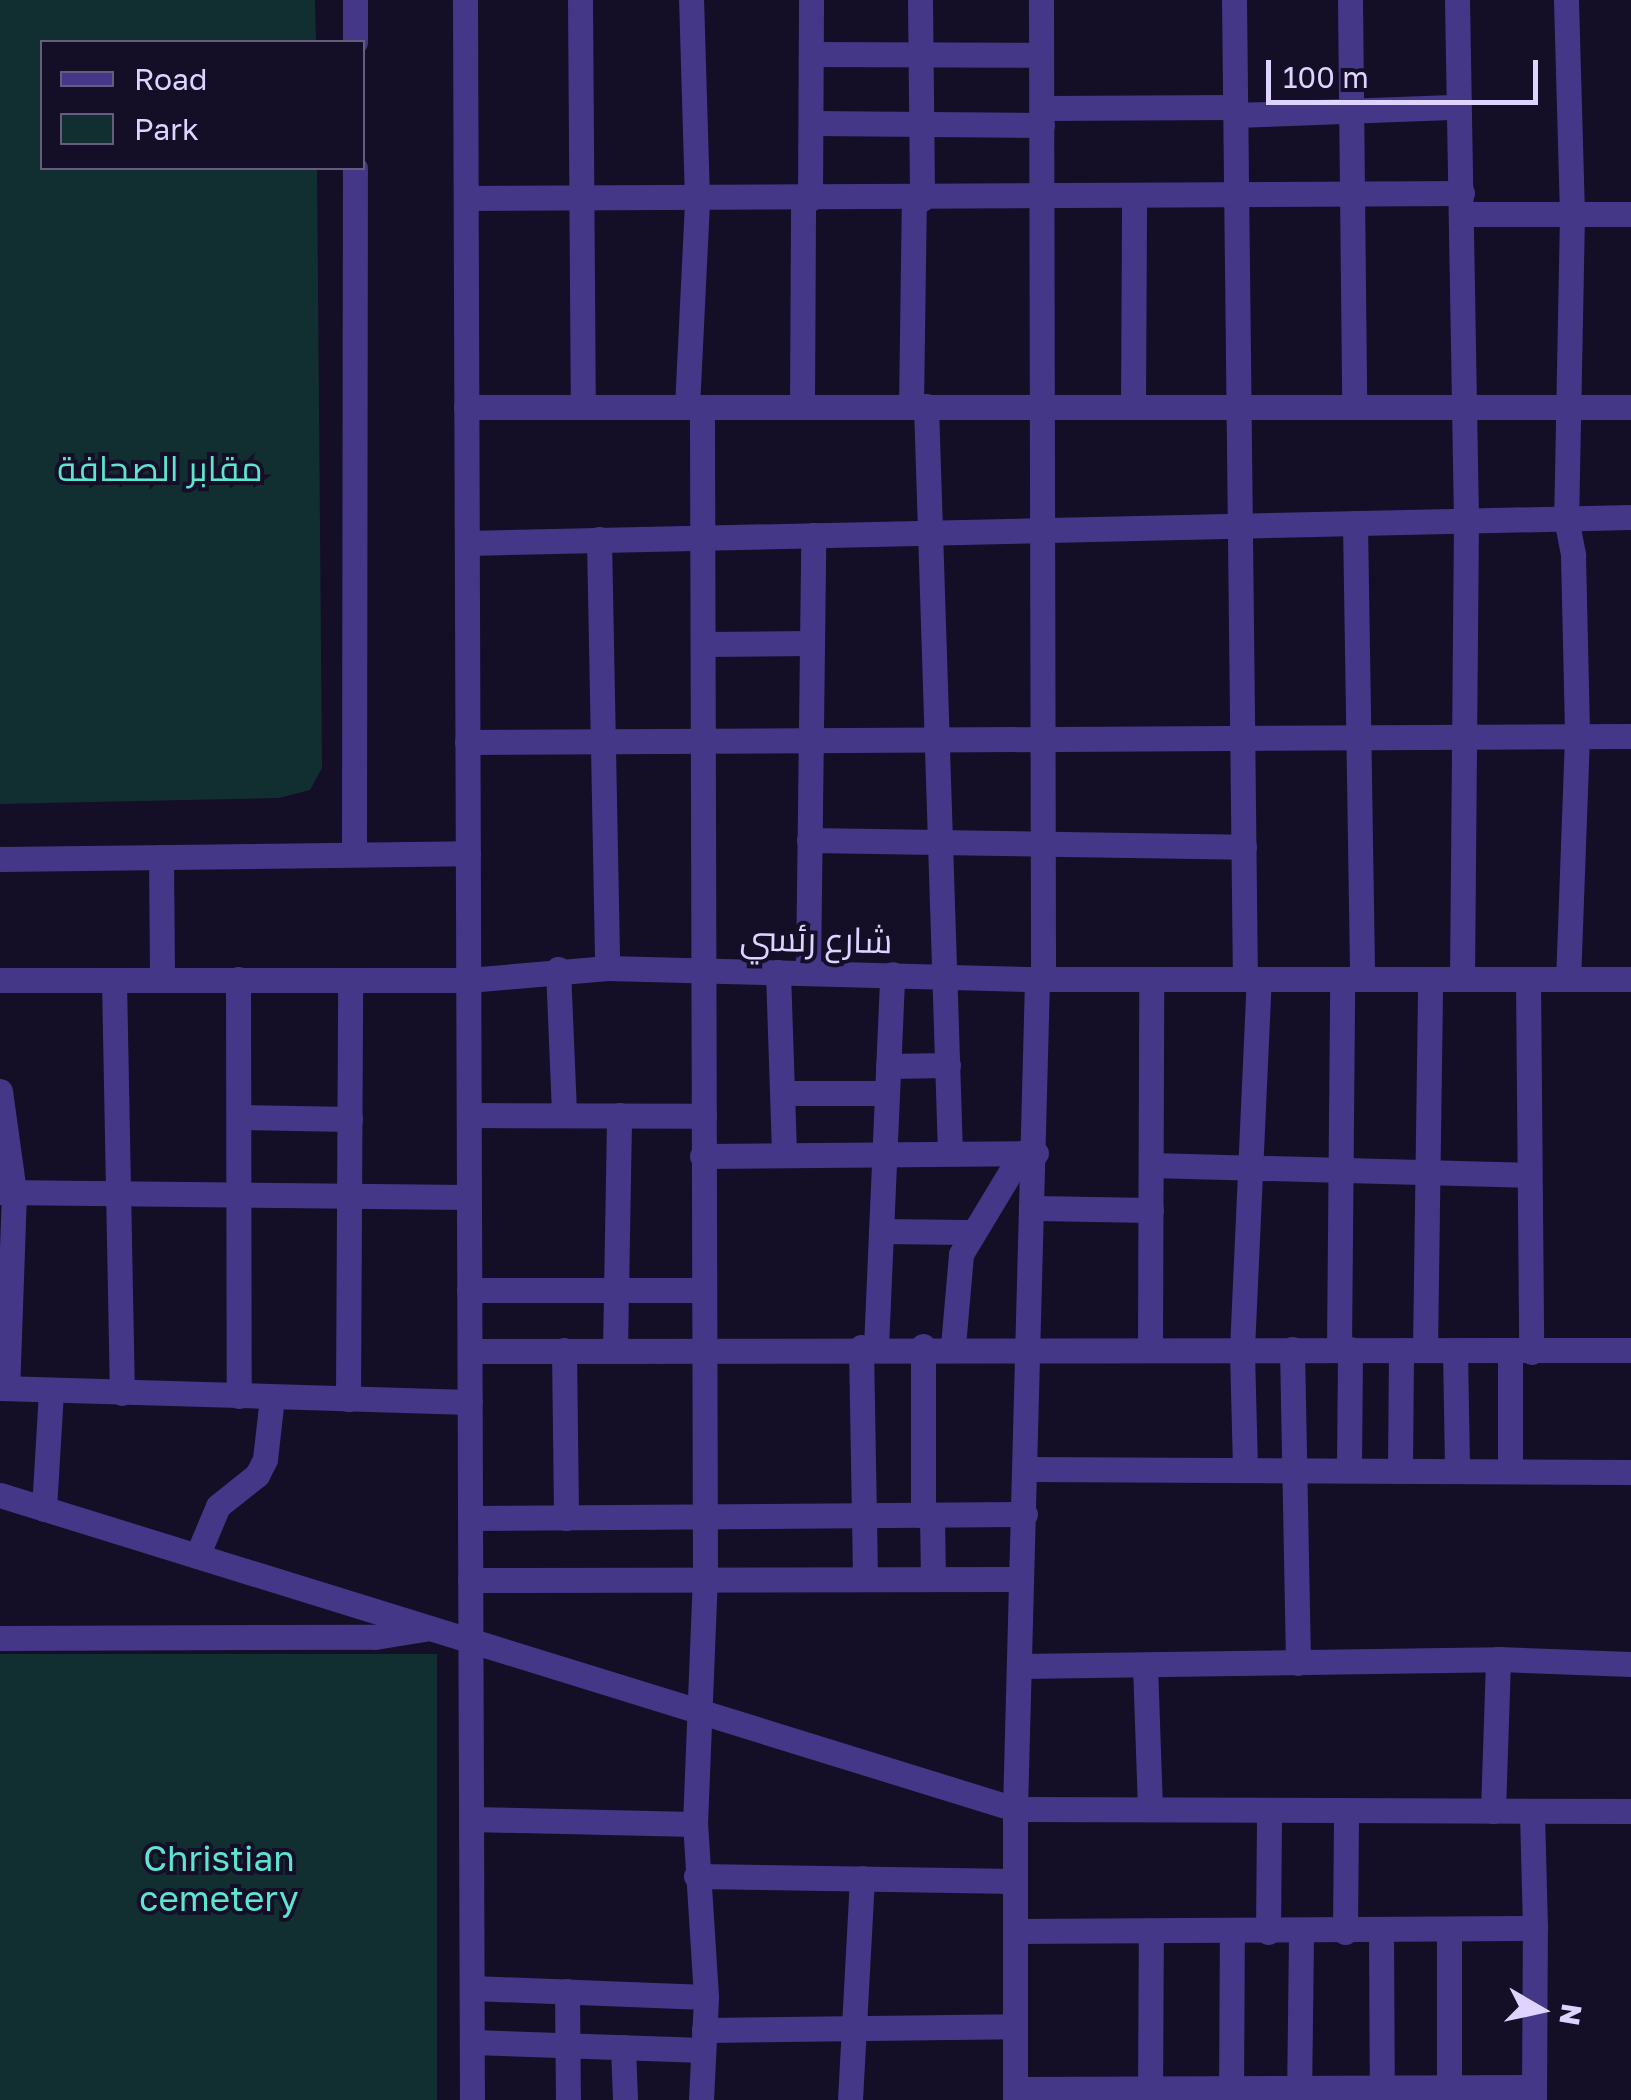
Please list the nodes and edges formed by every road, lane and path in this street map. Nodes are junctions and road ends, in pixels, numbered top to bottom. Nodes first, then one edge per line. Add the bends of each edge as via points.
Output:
1 (355, 0) edge
2 (465, 0) edge
3 (580, 0) edge
4 (691, 0) edge
5 (811, 0) edge
6 (920, 0) edge
7 (1042, 0) edge
8 (1234, 0) edge
9 (1350, 0) edge
10 (1458, 0) edge
11 (1566, 0) edge
12 (355, 40) edge
13 (811, 54) junction
14 (1042, 55) junction
15 (921, 56) junction
16 (1458, 107) junction
17 (1235, 111) junction
18 (1351, 111) junction
19 (1042, 117) junction
20 (810, 122) junction
21 (921, 123) junction
22 (355, 170) edge
23 (1236, 194) junction
24 (1134, 196) junction
25 (1352, 196) junction
26 (466, 198) junction
27 (580, 199) junction
28 (696, 199) junction
29 (807, 199) junction
30 (918, 199) junction
31 (1042, 200) junction
32 (1463, 203) junction
33 (1572, 214) junction
34 (1631, 214) edge
35 (1354, 403) junction
36 (1464, 403) junction
37 (1240, 404) junction
38 (1570, 404) junction
39 (1133, 405) junction
40 (802, 406) junction
41 (919, 406) junction
42 (1042, 406) junction
43 (466, 407) junction
44 (582, 407) junction
45 (694, 407) junction
46 (1631, 407) edge
47 (1631, 516) edge
48 (1566, 518) junction
49 (1466, 520) junction
50 (1356, 523) junction
51 (1242, 525) junction
52 (1042, 530) junction
53 (930, 532) junction
54 (813, 535) junction
55 (704, 537) junction
56 (598, 539) junction
57 (467, 542) junction
58 (812, 643) junction
59 (703, 644) junction
60 (1577, 736) junction
61 (1631, 736) edge
62 (702, 740) junction
63 (810, 740) junction
64 (1244, 740) junction
65 (1466, 740) junction
66 (602, 741) junction
67 (937, 741) junction
68 (1042, 741) junction
69 (1359, 741) junction
70 (468, 742) junction
71 (809, 840) junction
72 (941, 841) junction
73 (1043, 844) junction
74 (1244, 848) junction
75 (354, 852) junction
76 (468, 852) junction
77 (161, 857) junction
78 (0, 859) edge
79 (607, 968) junction
80 (558, 969) junction
81 (778, 972) junction
82 (703, 973) junction
83 (808, 973) junction
84 (892, 974) junction
85 (946, 977) junction
86 (238, 979) junction
87 (1430, 979) junction
88 (1462, 979) junction
89 (1631, 979) edge
90 (0, 980) edge
91 (114, 980) junction
92 (162, 980) junction
93 (350, 980) junction
94 (468, 980) junction
95 (1040, 980) junction
96 (1151, 980) junction
97 (1252, 980) junction
98 (1352, 980) junction
99 (1528, 980) junction
100 (1568, 980) junction
101 (948, 1065) junction
102 (888, 1066) junction
103 (0, 1091) edge
104 (784, 1093) junction
105 (887, 1094) junction
106 (564, 1115) junction
107 (470, 1116) junction
108 (619, 1116) junction
109 (704, 1116) junction
110 (239, 1117) junction
111 (350, 1119) junction
112 (950, 1153) junction
113 (1029, 1153) junction
114 (784, 1154) junction
115 (884, 1154) junction
116 (702, 1156) junction
117 (1150, 1165) junction
118 (1250, 1168) junction
119 (1340, 1170) junction
120 (1432, 1173) junction
121 (1528, 1175) junction
122 (7, 1192) edge
123 (122, 1193) junction
124 (238, 1193) junction
125 (349, 1196) junction
126 (468, 1196) junction
127 (1034, 1208) junction
128 (1151, 1210) junction
129 (881, 1230) junction
130 (969, 1232) junction
131 (616, 1289) junction
132 (470, 1290) junction
133 (701, 1290) junction
134 (923, 1346) junction
135 (953, 1346) junction
136 (1032, 1346) junction
137 (869, 1347) junction
138 (1150, 1347) junction
139 (1242, 1349) junction
140 (1292, 1349) junction
141 (1344, 1349) junction
142 (470, 1350) junction
143 (564, 1350) junction
144 (615, 1350) junction
145 (704, 1350) junction
146 (1413, 1350) junction
147 (1631, 1350) edge
148 (1454, 1351) junction
149 (1520, 1352) junction
150 (4, 1388) edge
151 (51, 1390) junction
152 (122, 1392) junction
153 (240, 1396) junction
154 (272, 1398) junction
155 (348, 1399) junction
156 (470, 1402) junction
157 (1290, 1466) junction
158 (1246, 1467) junction
159 (1349, 1467) junction
160 (1400, 1468) junction
161 (1457, 1469) junction
162 (1028, 1470) junction
163 (1510, 1470) junction
164 (1631, 1472) edge
165 (0, 1495) edge
166 (44, 1509) junction
167 (1025, 1514) junction
168 (928, 1516) junction
169 (863, 1517) junction
170 (470, 1518) junction
171 (566, 1518) junction
172 (705, 1519) junction
173 (197, 1556) junction
174 (705, 1576) junction
175 (865, 1578) junction
176 (932, 1578) junction
177 (1021, 1579) junction
178 (470, 1580) junction
179 (431, 1628) junction
180 (0, 1638) edge
181 (468, 1640) junction
182 (1498, 1659) junction
183 (1298, 1663) junction
184 (1631, 1664) edge
185 (1145, 1665) junction
186 (1020, 1666) junction
187 (702, 1712) junction
188 (1150, 1807) junction
189 (1015, 1809) junction
190 (1269, 1810) junction
191 (1346, 1810) junction
192 (1493, 1811) junction
193 (1532, 1811) junction
194 (1631, 1811) edge
195 (471, 1819) junction
196 (695, 1824) junction
197 (696, 1876) junction
198 (862, 1878) junction
199 (1015, 1880) junction
200 (1535, 1928) junction
201 (1015, 1931) junction
202 (1232, 1932) junction
203 (1268, 1932) junction
204 (1300, 1932) junction
205 (1345, 1932) junction
206 (1381, 1932) junction
207 (1448, 1932) junction
208 (1150, 1933) junction
209 (472, 1988) junction
210 (567, 1990) junction
211 (706, 1997) junction
212 (1015, 2026) junction
213 (854, 2028) junction
214 (704, 2040) junction
215 (472, 2042) junction
216 (565, 2045) junction
217 (623, 2047) junction
218 (1015, 2094) edge
219 (1449, 2094) edge
220 (1534, 2094) edge
221 (1150, 2095) edge
222 (1299, 2095) edge
223 (1382, 2095) edge
224 (1231, 2096) edge
225 (472, 2100) edge
226 (568, 2100) edge
227 (625, 2100) edge
228 (702, 2100) edge
229 (850, 2100) edge

1 - 12 street
2 - 26 street
3 - 27 street
4 - 28 street
5 - 13 street
6 - 15 street
7 - 14 street
8 - 17 street
9 - 18 street
10 - 16 street
11 - 33 street
13 - 15 street
13 - 20 street
14 - 15 street
14 - 19 street
15 - 21 street
16 - 18 street
16 - 32 street
17 - 18 street
17 - 19 street
17 - 23 street
18 - 25 street
19 - 21 street
19 - 31 street
20 - 21 street
20 - 29 street
21 - 30 street
22 - 75 street
23 - 24 street
23 - 25 street
23 - 37 street
24 - 31 street
24 - 39 street
25 - 32 street
25 - 35 street
26 - 27 street
26 - 43 street
27 - 28 street
27 - 44 street
28 - 29 street
28 - 45 street
29 - 30 street
29 - 40 street
30 - 31 street
30 - 41 street
31 - 42 street
32 - 33 street
32 - 36 street
33 - 34 street
33 - 38 street
35 - 36 street
35 - 37 street
36 - 38 street
36 - 49 street
37 - 39 street
37 - 51 street
38 - 46 street
38 - 48 street
39 - 42 street
40 - 41 street
40 - 45 street
41 - 42 street
41 - 53 street
42 - 52 street
43 - 44 street
43 - 57 street
44 - 45 street
45 - 55 street
47 - 48 street
48 - 49 street
48 - 60 street via 1573,555
49 - 50 street
49 - 65 street
50 - 51 street
50 - 69 street
51 - 52 street
51 - 64 street
52 - 53 street
52 - 68 street
53 - 54 street
53 - 67 street
54 - 55 street
54 - 58 street
55 - 56 street
55 - 59 street
56 - 57 street
56 - 66 street
57 - 70 street
58 - 59 street
58 - 63 street
59 - 62 street
60 - 61 street
60 - 65 street
60 - 100 street
62 - 63 street
62 - 66 street
62 - 82 street
63 - 67 street
63 - 71 street
64 - 68 street
64 - 69 street
64 - 74 street
65 - 69 street
65 - 88 street
66 - 70 street
66 - 79 street
67 - 68 street
67 - 72 street
68 - 73 street
69 - 98 street
70 - 76 street
71 - 72 street
71 - 83 street
72 - 73 street
72 - 85 street
73 - 74 street
73 - 95 street
74 - 97 street
75 - 76 street
75 - 77 street
76 - 94 street
77 - 78 street
77 - 92 street
79 - 80 street, شارع رئسي
79 - 82 street, شارع رئسي
80 - 94 street, شارع رئسي
80 - 106 street
81 - 82 street, شارع رئسي
81 - 83 street, شارع رئسي
81 - 104 street
82 - 109 street
83 - 84 street, شارع رئسي
84 - 85 street, شارع رئسي
84 - 102 street
85 - 95 street, شارع رئسي
85 - 101 street
86 - 92 street, شارع رئسي
86 - 93 street, شارع رئسي
86 - 110 street
87 - 88 street, شارع رئسي
87 - 98 street, شارع رئسي
87 - 120 street
88 - 99 street, شارع رئسي
89 - 100 street, شارع رئسي
90 - 91 street, شارع رئسي
91 - 92 street, شارع رئسي
91 - 123 street
93 - 94 street, شارع رئسي
93 - 111 street
94 - 107 street
95 - 96 street, شارع رئسي
95 - 113 street
96 - 97 street, شارع رئسي
96 - 117 street
97 - 98 street, شارع رئسي
97 - 118 street
98 - 119 street
99 - 100 street, شارع رئسي
99 - 121 street
101 - 102 street
101 - 112 street
102 - 105 street
103 - 122 street
104 - 105 street
104 - 114 street
105 - 115 street
106 - 107 street
106 - 108 street
107 - 126 street
108 - 109 street
108 - 131 street
109 - 116 street
110 - 111 street
110 - 124 street
111 - 125 street
112 - 113 street
112 - 115 street
113 - 127 street
113 - 130 street
114 - 115 street
114 - 116 street
115 - 129 street
116 - 133 street
117 - 118 street
117 - 128 street
118 - 119 street
118 - 139 street
119 - 120 street
119 - 141 street
120 - 121 street
120 - 146 street
121 - 149 street
122 - 123 street
122 - 150 street
123 - 124 street
123 - 152 street
124 - 125 street
124 - 153 street
125 - 126 street
125 - 155 street
126 - 132 street
127 - 128 street
127 - 136 street
128 - 138 street
129 - 130 street
129 - 137 street
130 - 135 street via 955,1279
131 - 132 street
131 - 133 street
131 - 144 street
132 - 142 street
133 - 145 street
134 - 135 street
134 - 137 street
134 - 168 street
135 - 136 street
136 - 138 street
136 - 162 street
137 - 145 street
137 - 169 street
138 - 139 street
139 - 140 street
139 - 158 street
140 - 141 street
140 - 157 street
141 - 146 street
141 - 159 street
142 - 143 street
142 - 156 street
143 - 144 street
143 - 171 street
144 - 145 street
145 - 172 street
146 - 148 street
146 - 160 street
147 - 149 street
148 - 149 street
148 - 161 street
149 - 163 street
150 - 151 street
151 - 152 street
151 - 166 street
152 - 153 street
153 - 154 street
154 - 155 street
154 - 173 street via 265,1458 248,1484 218,1506
155 - 156 street
156 - 170 street
157 - 158 street
157 - 159 street
157 - 183 street
158 - 162 street
159 - 160 street
160 - 161 street
161 - 163 street
162 - 167 street
163 - 164 street
165 - 166 street
166 - 173 street
167 - 168 street
167 - 177 street
168 - 169 street
168 - 176 street
169 - 172 street
169 - 175 street
170 - 171 street
170 - 178 street
171 - 172 street
172 - 174 street
173 - 179 street
174 - 175 street
174 - 178 street
174 - 187 street
175 - 176 street
176 - 177 street
177 - 186 street
178 - 181 street
179 - 180 street via 375,1637
179 - 181 street
181 - 187 street
181 - 195 street
182 - 183 street
182 - 184 street
182 - 192 street
183 - 185 street
185 - 186 street
185 - 188 street
186 - 189 street
187 - 189 street
187 - 196 street
188 - 189 street
188 - 190 street
189 - 199 street
190 - 191 street
190 - 203 street
191 - 192 street
191 - 205 street
192 - 193 street
193 - 194 street
193 - 200 street
195 - 196 street
195 - 209 street
196 - 197 street
197 - 198 street
197 - 211 street
198 - 199 street
198 - 213 street
199 - 201 street
200 - 207 street
200 - 220 street
201 - 208 street
201 - 212 street
202 - 203 street
202 - 208 street
202 - 224 street
203 - 204 street
204 - 205 street
204 - 222 street
205 - 206 street
206 - 207 street
206 - 223 street
207 - 219 street
208 - 221 street
209 - 210 street
209 - 215 street
210 - 211 street
210 - 216 street
211 - 214 street
212 - 213 street
212 - 218 street
213 - 214 street
213 - 229 street
214 - 217 street
214 - 228 street
215 - 216 street
215 - 225 street
216 - 217 street
216 - 226 street
217 - 227 street
218 - 221 street
219 - 220 street
219 - 223 street
221 - 224 street
222 - 223 street
222 - 224 street

